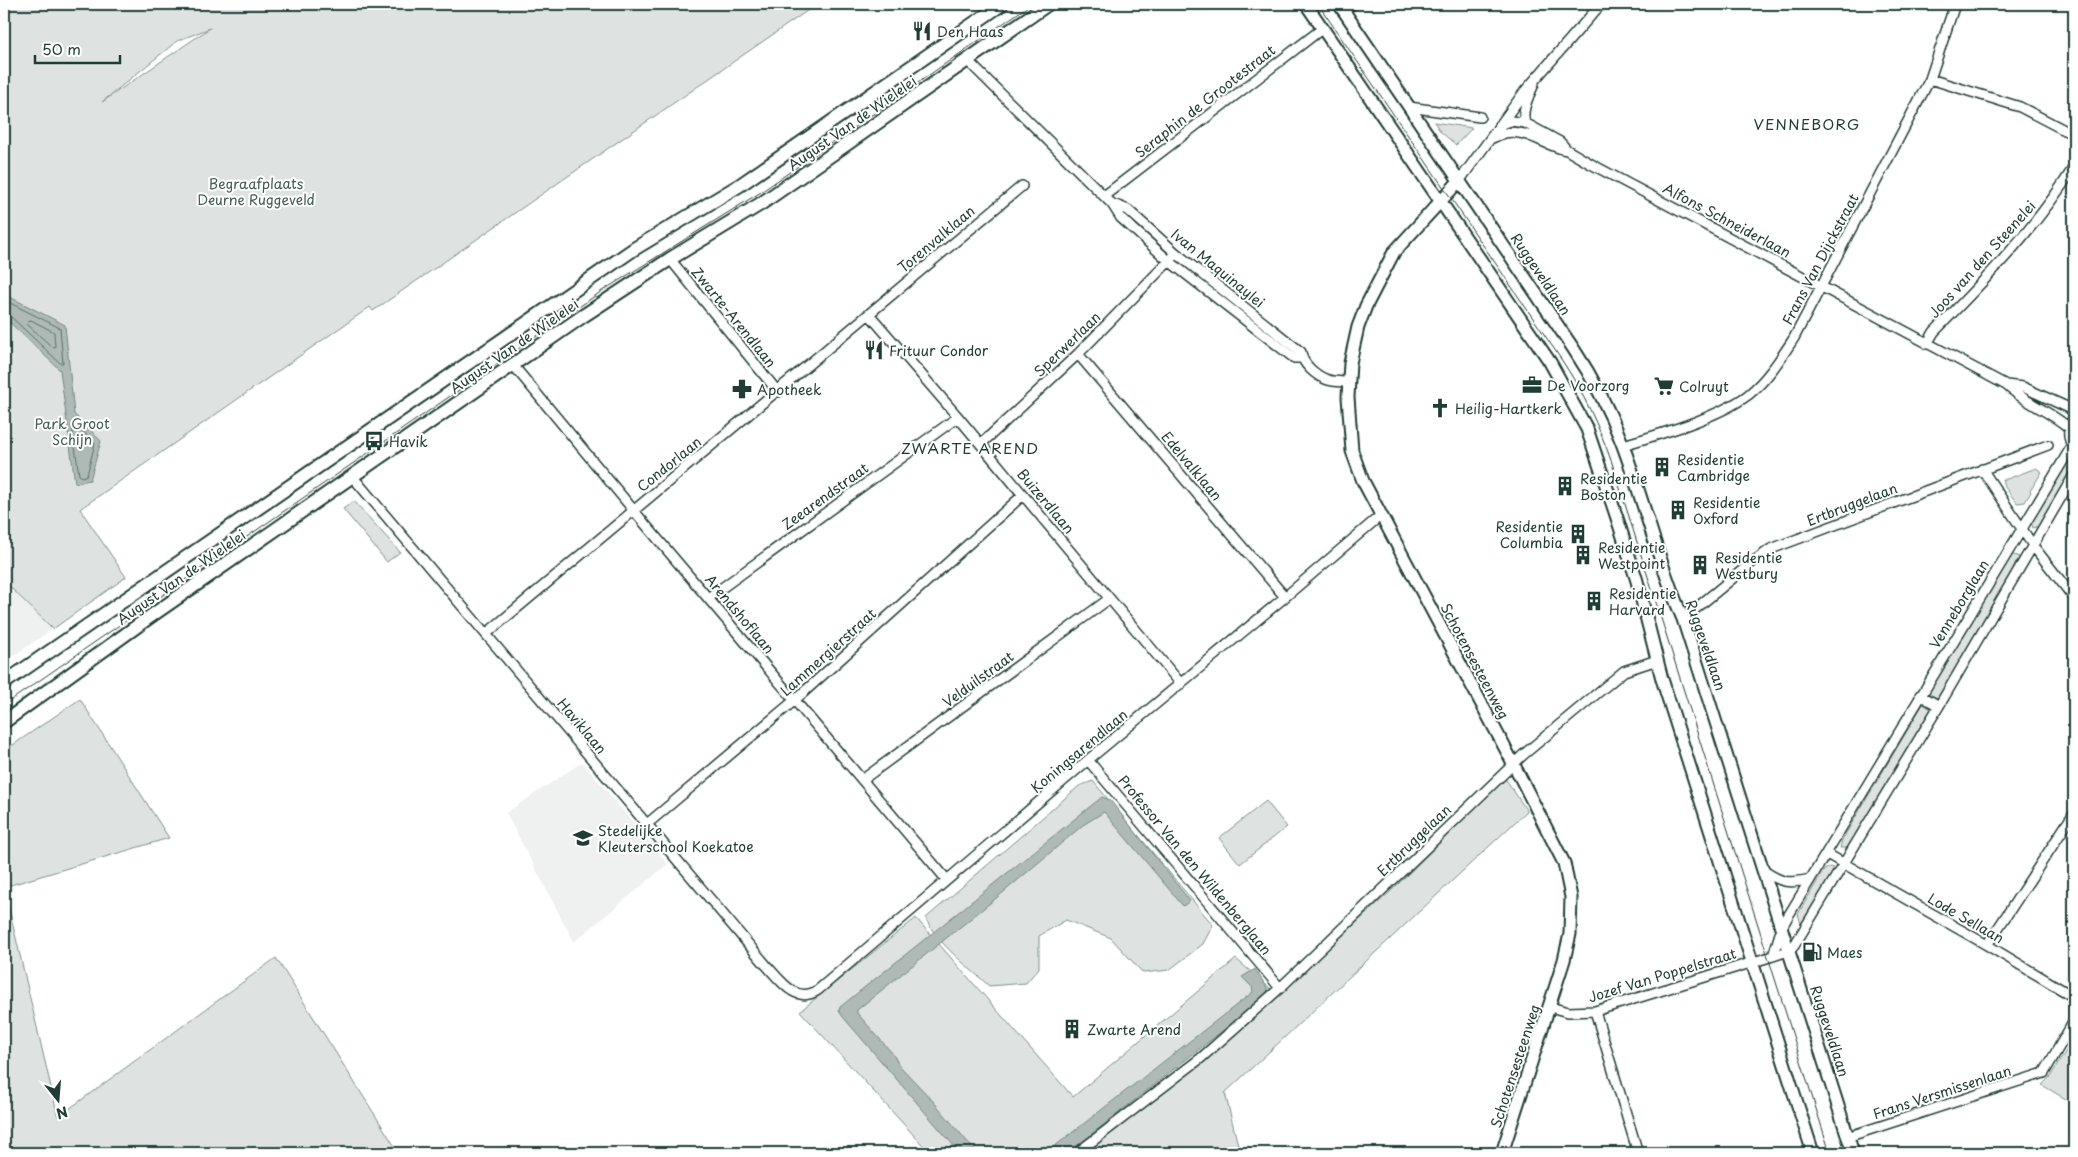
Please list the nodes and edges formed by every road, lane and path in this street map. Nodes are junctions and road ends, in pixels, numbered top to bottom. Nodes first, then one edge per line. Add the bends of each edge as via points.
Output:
1 (1002, 4) edge
2 (1048, 4) edge
3 (1306, 4) edge
4 (1600, 4) edge
5 (1955, 4) edge
6 (1345, 6) edge
7 (1322, 28) junction
8 (968, 60) junction
9 (1930, 79) junction
10 (1536, 80) junction
11 (1409, 107) junction
12 (1480, 117) dead end
13 (1525, 123) junction
14 (1498, 127) junction
15 (2074, 136) edge
16 (1490, 138) junction
17 (1567, 150) junction
18 (2074, 167) edge
19 (1460, 180) junction
20 (1022, 186) dead end
21 (1104, 196) junction
22 (1440, 200) junction
23 (1112, 204) junction
24 (1176, 253) junction
25 (670, 259) junction
26 (1169, 261) junction
27 (1822, 286) junction
28 (869, 314) junction
29 (1927, 344) junction
30 (1078, 354) junction
31 (1302, 358) junction
32 (513, 365) junction
33 (1348, 382) junction
34 (2006, 386) junction
35 (778, 392) junction
36 (2074, 412) edge
37 (958, 417) junction
38 (2074, 418) edge
39 (2069, 428) junction
40 (981, 444) junction
41 (1623, 444) junction
42 (2048, 445) dead end
43 (2073, 447) edge
44 (1982, 470) junction
45 (2074, 475) edge
46 (352, 476) junction
47 (1023, 495) junction
48 (634, 511) junction
49 (1380, 516) junction
50 (2022, 526) junction
51 (2034, 547) junction
52 (1285, 597) junction
53 (708, 598) junction
54 (2074, 598) edge
55 (1109, 599) junction
56 (1684, 620) junction
57 (486, 634) junction
58 (1657, 660) junction
59 (4, 683) edge
60 (1181, 684) junction
61 (1920, 695) junction
62 (795, 700) junction
63 (1939, 706) junction
64 (4, 722) edge
65 (1088, 760) junction
66 (1513, 763) junction
67 (862, 780) junction
68 (2074, 813) edge
69 (647, 824) junction
70 (1827, 854) junction
71 (1844, 864) junction
72 (1764, 871) junction
73 (1810, 879) junction
74 (947, 880) junction
75 (1782, 927) junction
76 (1988, 945) junction
77 (1788, 951) junction
78 (1773, 956) junction
79 (1752, 962) junction
80 (1280, 988) junction
81 (792, 993) joint
82 (2074, 997) edge
83 (1550, 1007) junction
84 (1595, 1011) junction
85 (2074, 1021) edge
86 (1847, 1136) junction
87 (1077, 1153) edge
88 (1502, 1153) edge
89 (1638, 1153) edge
90 (1813, 1153) edge
91 (1853, 1153) edge

1 - 59 main road, August Van de Wielelei via 740,185 626,254
2 - 8 main road, August Van de Wielelei
3 - 7 street
4 - 10 street
5 - 9 street, Frans Van Dijckstraat
6 - 11 street, Ruggeveldlaan
7 - 21 street, Seraphin de Grootestraat
7 - 22 street
8 - 21 street, Ivan Maquinaylei
8 - 25 main road, August Van de Wielelei via 762,203
9 - 15 street via 2020,107
9 - 27 street, Frans Van Dijckstraat
10 - 13 street via 1524,111
10 - 14 street
11 - 12 street
11 - 19 street, Ruggeveldlaan
13 - 14 street via 1511,121
13 - 17 street, Alfons Schneiderlaan via 1560,142
14 - 16 street
16 - 17 street, Alfons Schneiderlaan via 1506,132 1518,133 1556,149
16 - 19 street
17 - 27 street, Alfons Schneiderlaan
18 - 29 street, Joos van den Steenelei via 2024,238 1934,332
19 - 22 street
19 - 41 street, Ruggeveldlaan via 1587,369
20 - 28 street, Torenvalklaan
21 - 23 street, Ivan Maquinaylei
22 - 33 street, Schotensesteenweg via 1394,252 1376,284 1358,327
22 - 58 street via 1550,362 1587,429 1633,568
23 - 24 street, Ivan Maquinaylei via 1128,210
23 - 26 street, Ivan Maquinaylei via 1121,218
24 - 26 street, Sperwerlaan
24 - 31 street, Ivan Maquinaylei via 1302,352
25 - 32 main road, August Van de Wielelei
25 - 35 street, Zwarte-Arendlaan
26 - 30 street, Sperwerlaan
26 - 31 street, Ivan Maquinaylei via 1294,358
27 - 29 street, Alfons Schneiderlaan
27 - 41 street, Frans Van Dijckstraat via 1773,370 1748,395 1715,414
28 - 35 street, Condorlaan
28 - 37 street, Buizerdlaan
29 - 34 street, Alfons Schneiderlaan
30 - 40 street, Sperwerlaan
30 - 52 street, Edelvalklaan
31 - 33 street, Ivan Maquinaylei via 1307,366 1327,380
32 - 46 main road, August Van de Wielelei
32 - 48 street, Arendshoflaan
33 - 49 street, Schotensesteenweg via 1352,451
34 - 36 street, Alfons Schneiderlaan via 2023,386
34 - 39 street, Alfons Schneiderlaan
35 - 48 street, Condorlaan
37 - 40 street, Buizerdlaan
37 - 53 street, Zeearendstraat
38 - 39 street
39 - 43 street, Venneborglaan
40 - 47 street, Buizerdlaan
41 - 56 street, Ruggeveldlaan via 1671,592
42 - 44 street, Ertbruggelaan
43 - 50 street, Venneborglaan
44 - 50 street
44 - 56 street, Ertbruggelaan via 1771,549
45 - 51 street
46 - 57 street, Haviklaan
46 - 64 main road, August Van de Wielelei
47 - 55 street, Buizerdlaan
47 - 62 street, Lammergierstraat
48 - 53 street, Arendshoflaan
48 - 57 street, Condorlaan
49 - 52 street, Koningsarendlaan
49 - 66 street, Schotensesteenweg
50 - 51 street
50 - 61 street, Venneborglaan
51 - 54 street
51 - 63 street
52 - 60 street, Koningsarendlaan
53 - 62 street, Arendshoflaan
55 - 60 street, Buizerdlaan
55 - 67 street, Velduilstraat
56 - 72 street, Ruggeveldlaan
57 - 69 street, Haviklaan
58 - 66 street, Ertbruggelaan via 1624,671
58 - 79 street
60 - 65 street, Koningsarendlaan
61 - 63 street
61 - 70 street, Venneborglaan
62 - 67 street, Arendshoflaan
62 - 69 street, Lammergierstraat
63 - 71 street
65 - 74 street, Koningsarendlaan
65 - 80 street, Professor Van den Wildenberglaan
66 - 80 street, Ertbruggelaan
66 - 83 street, Schotensesteenweg via 1564,863 1571,897 1570,934
67 - 74 street, Arendshoflaan
68 - 76 street
69 - 81 street, Haviklaan
70 - 71 street
70 - 73 street, Venneborglaan
71 - 76 street, Lode Sellaan
71 - 77 street
72 - 73 street via 1791,883
72 - 75 street, Ruggeveldlaan
73 - 75 street, Venneborglaan
74 - 81 street, Koningsarendlaan via 818,990 804,995
75 - 77 street, Ruggeveldlaan
75 - 78 street, Venneborglaan
76 - 82 street, Lode Sellaan
77 - 78 street
77 - 86 street, Ruggeveldlaan
78 - 79 street
79 - 84 street, Jozef Van Poppelstraat
79 - 90 street
80 - 87 street, Ertbruggelaan via 1201,1058
83 - 84 street, Jozef Van Poppelstraat via 1568,1012
83 - 88 street, Schotensesteenweg
84 - 89 street
85 - 86 street, Frans Versmissenlaan via 2044,1073
86 - 91 street, Ruggeveldlaan

